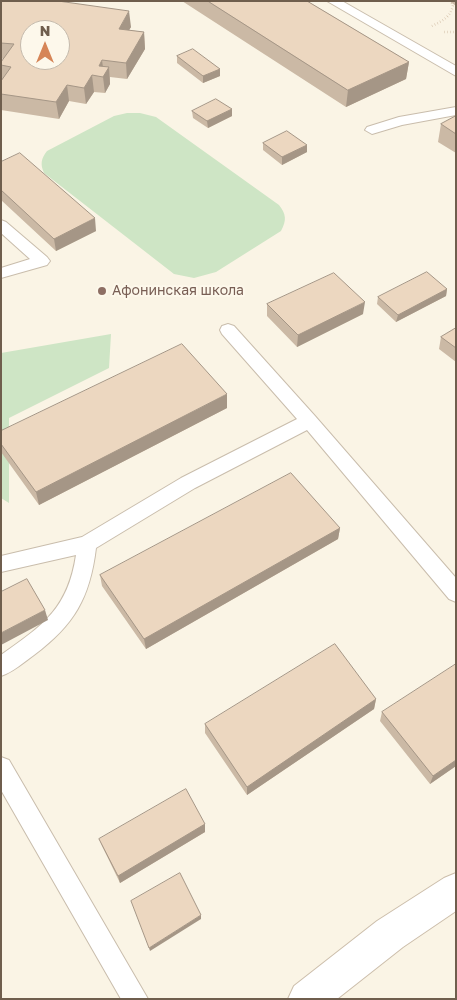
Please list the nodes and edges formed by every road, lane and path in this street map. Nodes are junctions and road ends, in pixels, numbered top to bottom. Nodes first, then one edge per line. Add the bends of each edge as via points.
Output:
1 (333, 1) edge
2 (456, 72) edge
3 (456, 111) edge
4 (372, 130) dead end
5 (1, 225) edge
6 (1, 273) edge
7 (228, 330) dead end
8 (309, 421) junction
9 (87, 544) junction
10 (1, 564) edge
11 (456, 593) edge
12 (1, 667) edge
13 (1, 768) edge
14 (456, 890) edge
15 (135, 999) edge
16 (307, 999) edge

1 - 2 lane
3 - 4 lane via 399,121
5 - 6 lane via 42,261
7 - 8 lane
8 - 9 lane via 188,483
8 - 11 lane
9 - 10 lane
9 - 12 lane via 80,584 68,609 49,631
13 - 15 lane
14 - 16 street via 390,934

